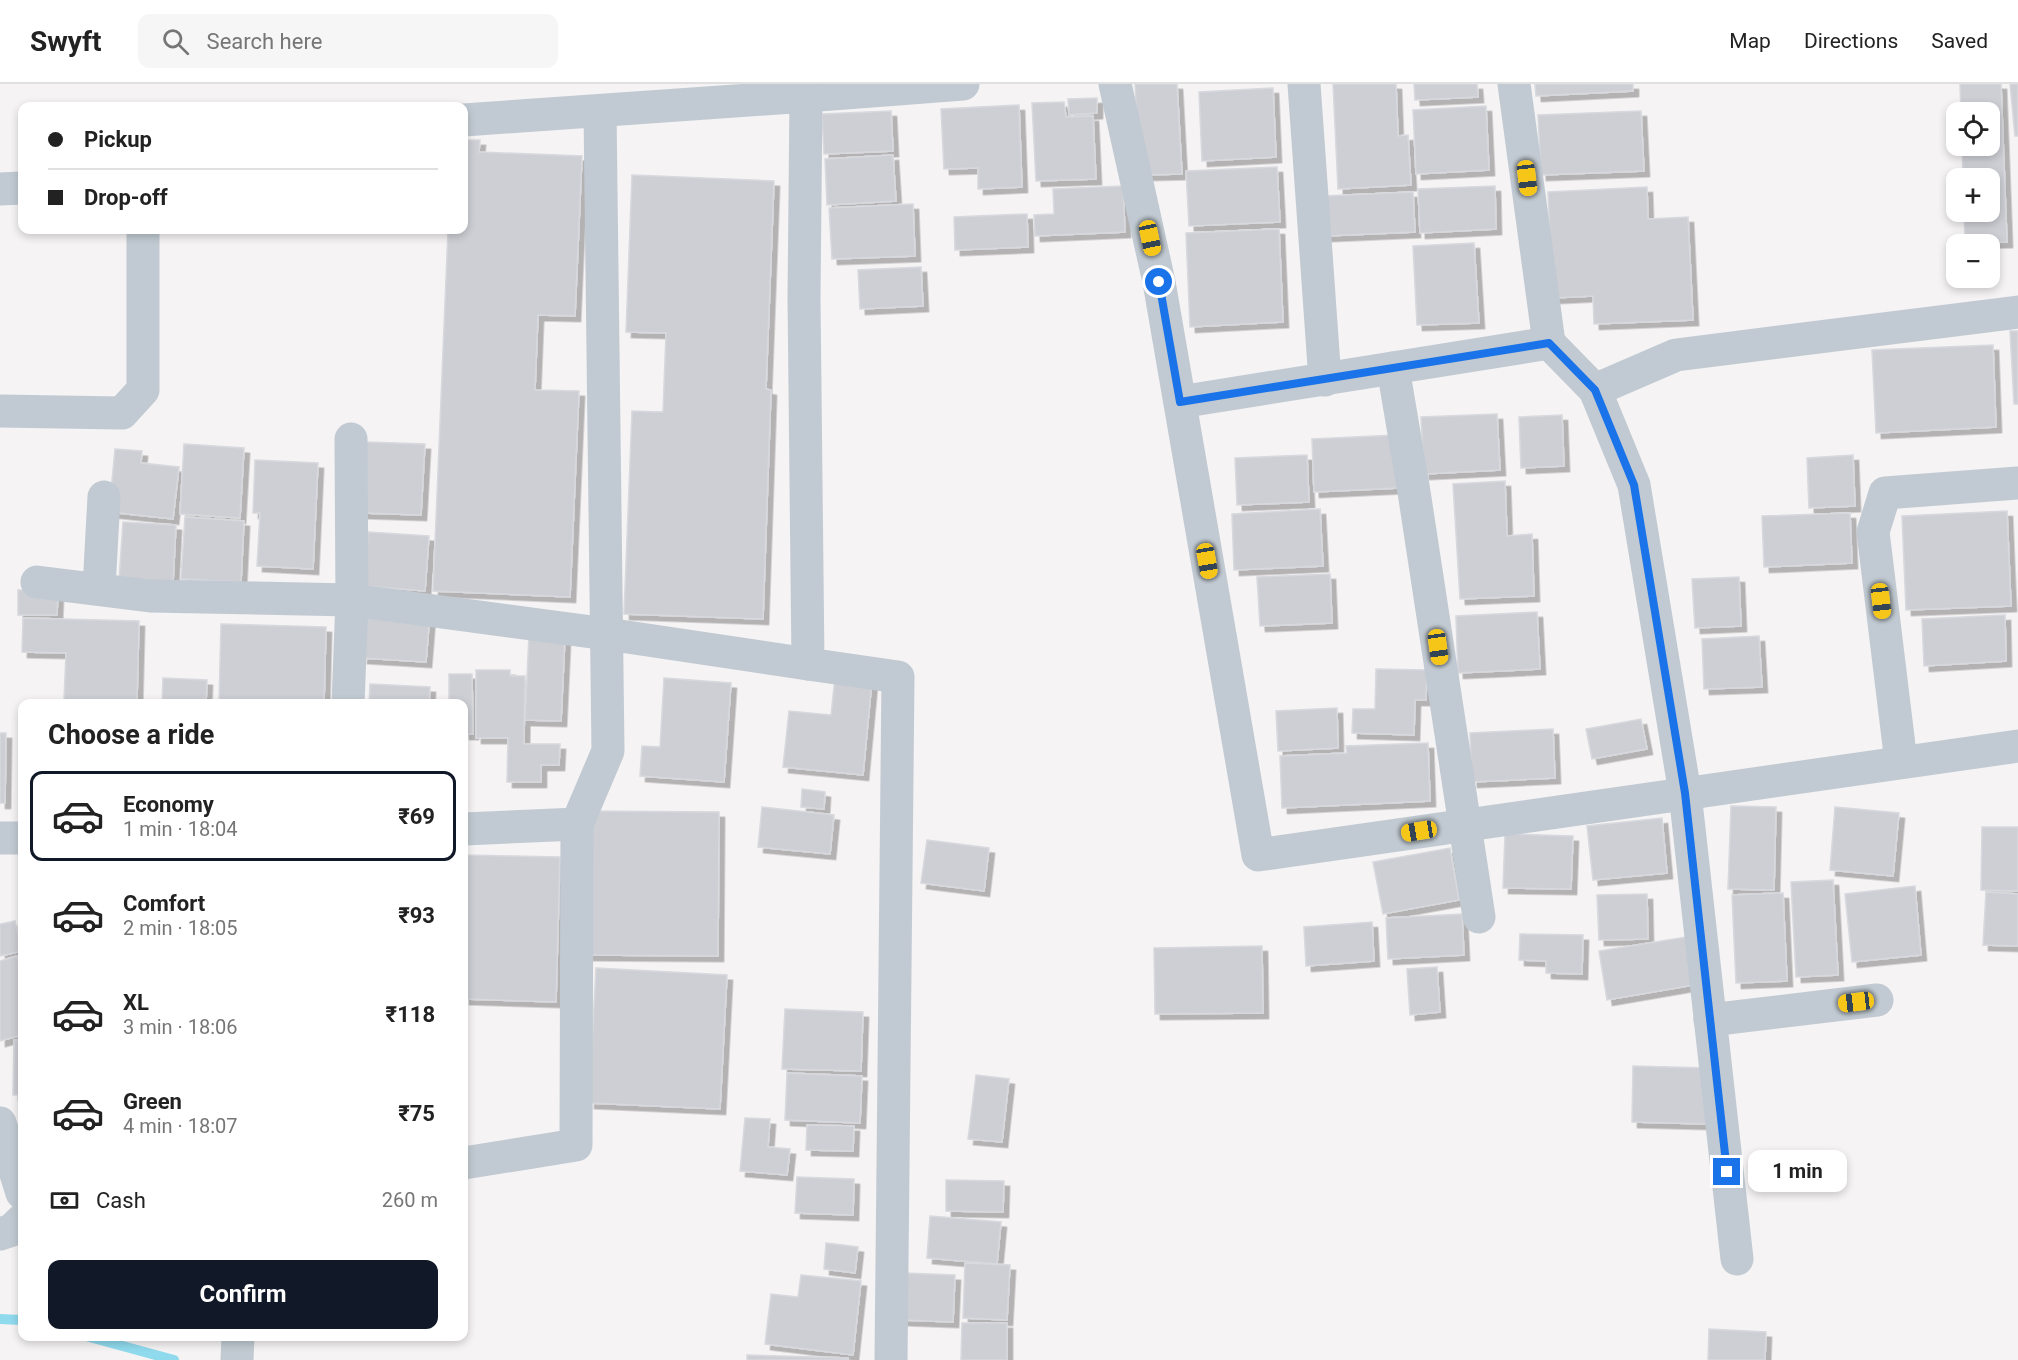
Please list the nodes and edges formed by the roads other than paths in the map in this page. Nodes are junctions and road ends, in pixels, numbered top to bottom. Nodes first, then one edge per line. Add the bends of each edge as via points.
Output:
1 (963, 84) edge
2 (1115, 84) edge
3 (1304, 84) edge
4 (1514, 84) edge
5 (809, 90) edge
6 (600, 111) junction
7 (468, 120) edge
8 (18, 188) edge
9 (0, 189) edge
10 (143, 234) edge
11 (2018, 312) edge
12 (1549, 343) junction
13 (1393, 368) junction
14 (1325, 380) junction
15 (1595, 390) junction
16 (1180, 402) junction
17 (0, 411) edge
18 (351, 439) dead end
19 (2018, 483) edge
20 (104, 497) dead end
21 (37, 582) dead end
22 (99, 588) junction
23 (352, 600) junction
24 (607, 634) junction
25 (808, 664) junction
26 (348, 699) edge
27 (2018, 746) edge
28 (1901, 762) junction
29 (1685, 793) junction
30 (1465, 824) junction
31 (577, 825) junction
32 (468, 829) edge
33 (0, 838) edge
34 (18, 838) edge
35 (1479, 917) dead end
36 (1877, 1000) dead end
37 (1710, 1020) junction
38 (0, 1123) edge
39 (468, 1162) edge
40 (18, 1180) edge
41 (18, 1224) edge
42 (0, 1233) edge
43 (1737, 1259) dead end
44 (238, 1341) edge
45 (237, 1360) edge
46 (891, 1360) edge

1 - 5 street
2 - 16 street via 1159,282
3 - 14 street
4 - 12 street
5 - 6 street
5 - 25 street via 804,298
6 - 7 street
6 - 24 street
8 - 9 street
10 - 17 street via 143,390 122,413
11 - 15 street via 1676,355
12 - 13 street
12 - 15 street
13 - 14 street
13 - 30 street
14 - 16 street
15 - 29 street via 1634,485
16 - 30 street via 1258,855
18 - 23 street
19 - 28 street via 1885,493 1873,532
20 - 22 street
21 - 22 street
22 - 23 street via 150,596
23 - 24 street
23 - 26 street
24 - 25 street
24 - 31 street via 608,751
25 - 46 street via 898,677
27 - 28 street
28 - 29 street
29 - 30 street
29 - 37 street
30 - 35 street
31 - 32 street
31 - 39 street via 576,1145
33 - 34 street
36 - 37 street
37 - 43 street
38 - 40 street
41 - 42 street
44 - 45 street

